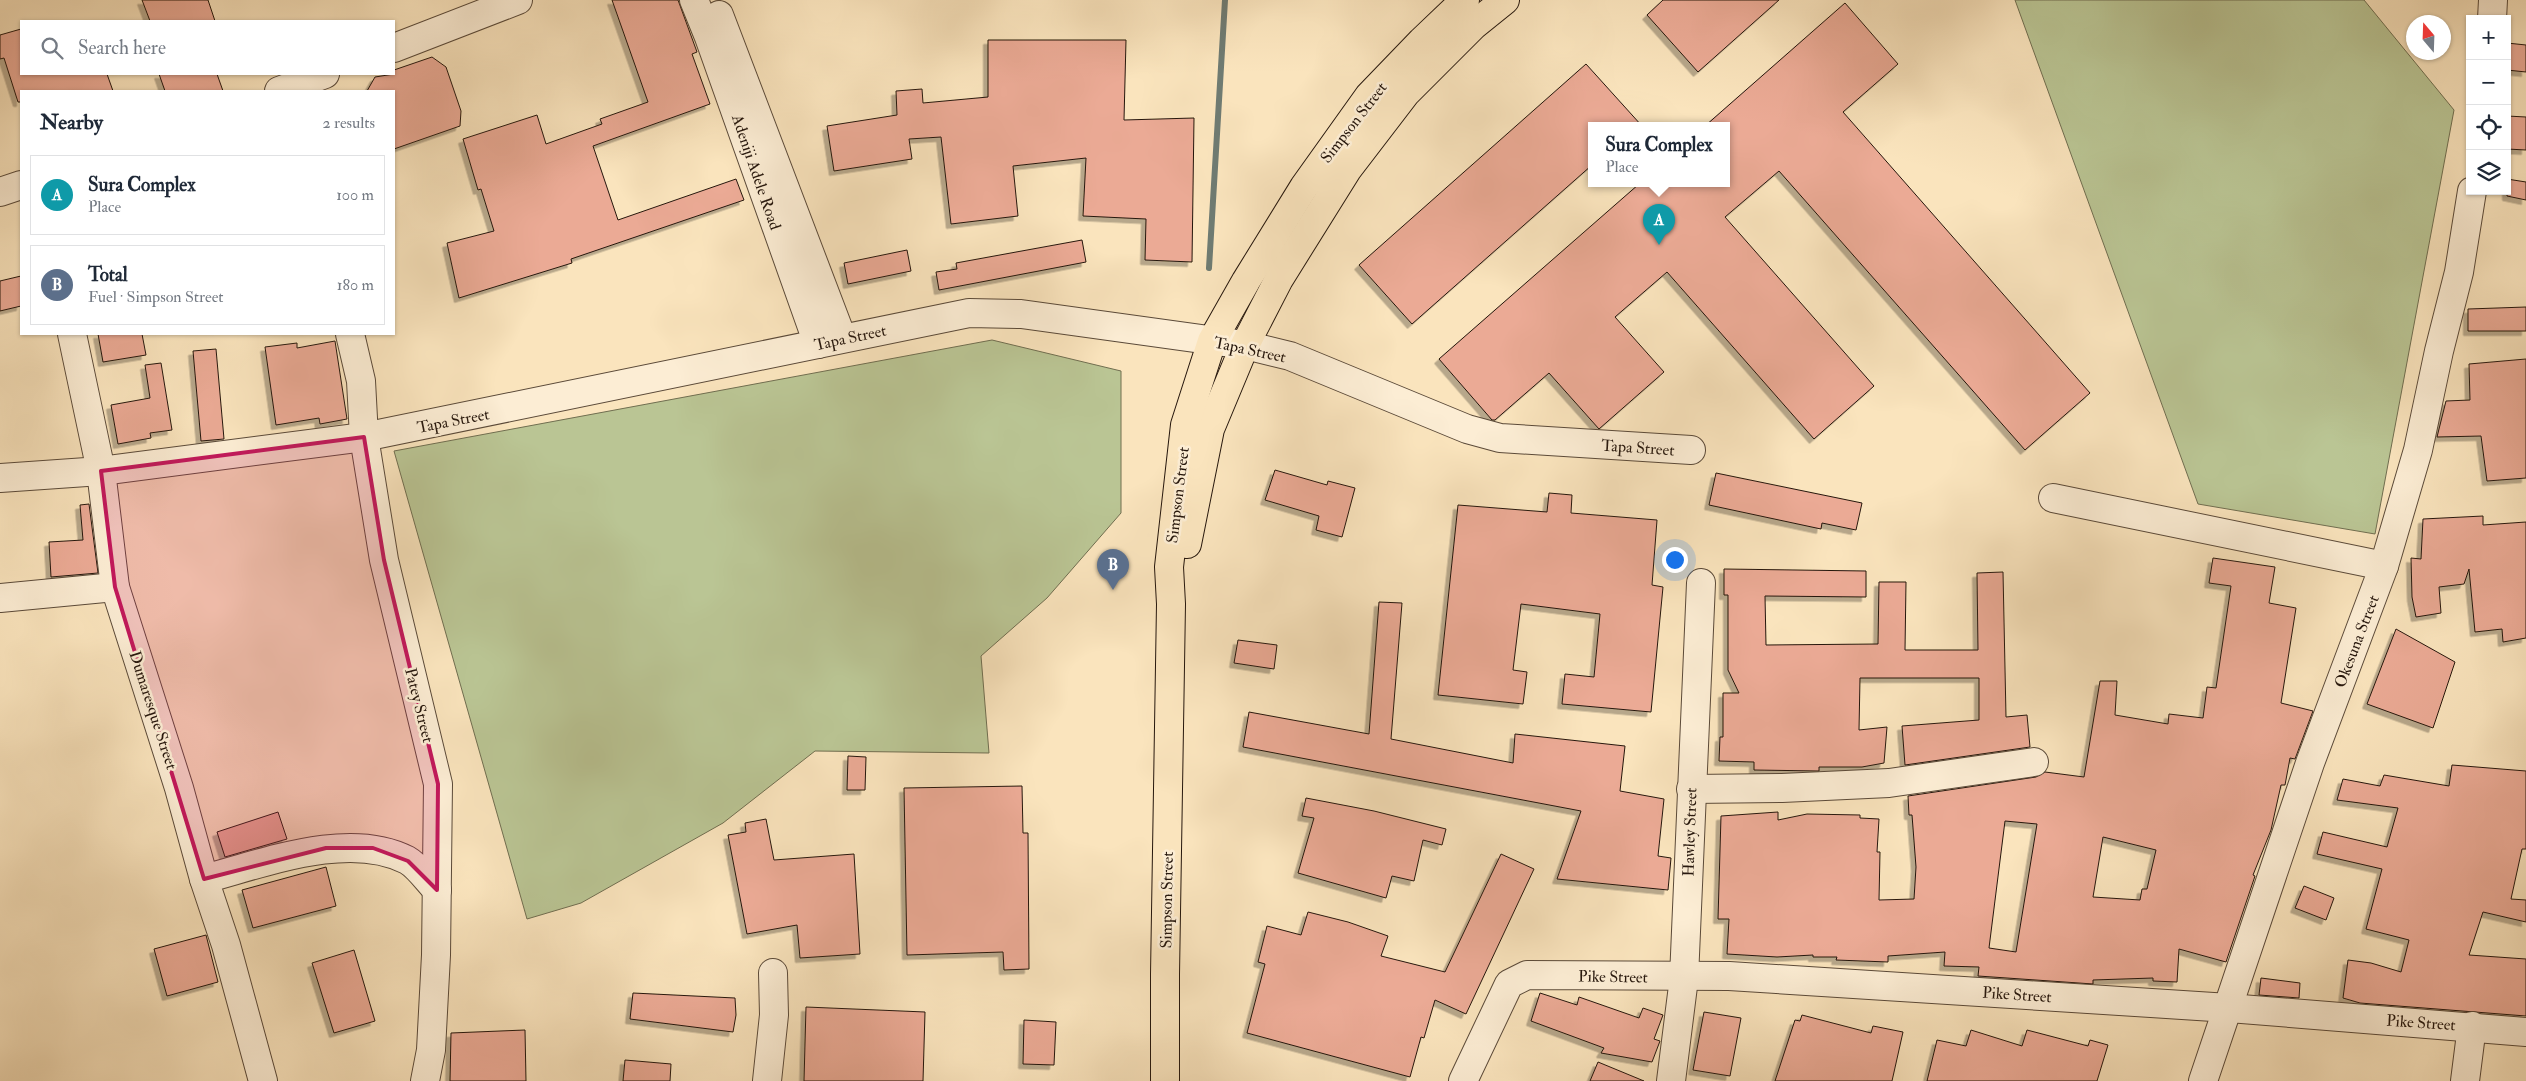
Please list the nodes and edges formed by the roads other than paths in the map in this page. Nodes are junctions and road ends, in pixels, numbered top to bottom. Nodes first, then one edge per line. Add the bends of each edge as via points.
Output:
1 (518, 0) edge
2 (694, 0) edge
3 (713, 0) edge
4 (1466, 0) edge
5 (1505, 0) edge
6 (2493, 0) edge
7 (2492, 15) edge
8 (395, 48) edge
9 (322, 75) edge
10 (282, 90) edge
11 (20, 185) edge
12 (0, 192) edge
13 (2471, 195) edge
14 (72, 335) edge
15 (350, 335) edge
16 (830, 341) junction
17 (1212, 341) junction
18 (1245, 345) junction
19 (364, 437) junction
20 (1690, 450) dead end
21 (101, 471) junction
22 (0, 478) edge
23 (2053, 498) dead end
24 (2384, 566) junction
25 (1701, 583) dead end
26 (115, 587) junction
27 (0, 598) edge
28 (1171, 604) junction
29 (2034, 762) dead end
30 (1691, 789) junction
31 (204, 879) junction
32 (437, 890) junction
33 (773, 974) dead end
34 (1684, 978) junction
35 (2229, 1008) junction
36 (2472, 1026) junction
37 (2526, 1032) edge
38 (263, 1081) edge
39 (425, 1081) edge
40 (767, 1081) edge
41 (1165, 1081) edge
42 (1463, 1081) edge
43 (1671, 1081) edge
44 (2203, 1081) edge
45 (2465, 1081) edge

1 - 8 street
2 - 16 street, Adeniji Adele Road
3 - 16 street, Adeniji Adele Road via 735,51
4 - 17 main road, Simpson Street via 1369,96 1304,187
5 - 18 main road via 1474,25 1406,93 1347,170 1279,279
6 - 7 street
9 - 10 street
11 - 12 street
13 - 24 street, Okesuna Street via 2459,272 2418,450
14 - 21 street, Dumaresque Street
15 - 19 street, Patey Street via 361,382
16 - 17 street, Tapa Street via 969,313 1021,314
16 - 19 street, Tapa Street
17 - 18 street, Tapa Street
17 - 28 main road, Simpson Street via 1185,425 1169,567
18 - 20 street, Tapa Street via 1290,356 1467,429 1500,438
18 - 28 main road via 1210,429 1192,526
19 - 21 street, Tapa Street
19 - 32 street, Patey Street via 384,560 438,784
21 - 22 street, Tapa Street
21 - 26 street, Dumaresque Street
23 - 24 street
24 - 35 street, Okesuna Street via 2310,763
25 - 30 street, Hawley Street
26 - 27 street
26 - 31 street, Dumaresque Street via 179,788
28 - 41 main road, Simpson Street
29 - 30 street via 1889,783
30 - 34 street, Hawley Street
31 - 32 street via 326,848 373,848 408,861
31 - 38 street, Dumaresque Street via 226,945
32 - 39 street, Patey Street via 432,1031
33 - 40 street via 774,1015
34 - 35 street, Pike Street via 1729,976
34 - 42 street, Pike Street via 1527,975 1510,984
34 - 43 street, Hawley Street
35 - 36 street, Pike Street
35 - 44 street, Okesuna Street
36 - 37 street, Pike Street
36 - 45 street

